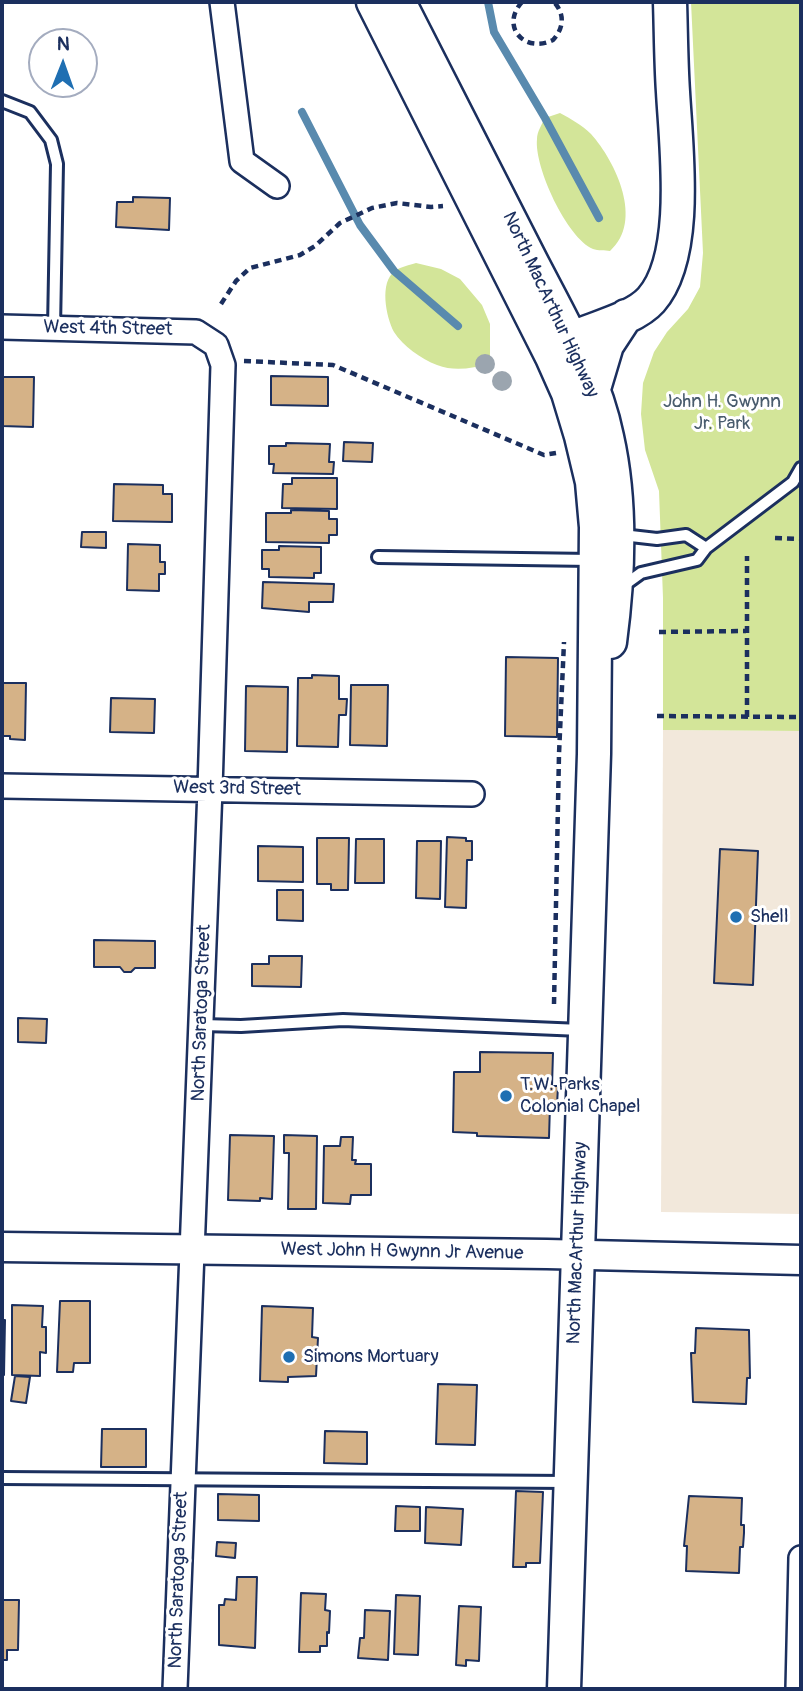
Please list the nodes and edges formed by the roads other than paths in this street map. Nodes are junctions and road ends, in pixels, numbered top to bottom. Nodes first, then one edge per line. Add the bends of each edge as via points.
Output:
1 (222, 2) edge
2 (373, 2) edge
3 (399, 2) edge
4 (670, 2) edge
5 (2, 101) edge
6 (277, 186) dead end
7 (546, 290) junction
8 (626, 316) junction
9 (2, 327) edge
10 (54, 328) junction
11 (570, 339) junction
12 (212, 340) joint
13 (593, 393) junction
14 (801, 468) edge
15 (797, 484) edge
16 (618, 534) junction
17 (706, 548) junction
18 (378, 557) dead end
19 (595, 560) junction
20 (616, 593) junction
21 (594, 754) junction
22 (2, 786) edge
23 (210, 789) junction
24 (472, 794) dead end
25 (201, 1025) junction
26 (571, 1030) junction
27 (2, 1247) edge
28 (193, 1250) junction
29 (578, 1254) junction
30 (801, 1260) edge
31 (2, 1478) edge
32 (183, 1481) junction
33 (570, 1482) junction
34 (801, 1558) edge
35 (175, 1689) edge
36 (564, 1689) edge
37 (797, 1689) edge

1 - 6 street via 242,160
2 - 19 main road, North MacArthur Highway via 568,393 592,482
3 - 7 main road, North MacArthur Highway
4 - 8 main road via 676,229 667,269 653,298
5 - 10 lane via 30,112 51,140 57,164
7 - 8 main road via 569,305
7 - 11 main road, North MacArthur Highway
8 - 11 main road
8 - 13 main road via 607,345
9 - 10 street, West 4th Street
10 - 12 street, West 4th Street via 196,332
11 - 13 main road, North MacArthur Highway
12 - 23 street, North Saratoga Street via 223,365
13 - 16 main road, North MacArthur Highway via 614,475
14 - 15 lane
15 - 17 lane
16 - 17 lane via 657,539 685,535
16 - 20 main road, North MacArthur Highway
17 - 20 lane via 697,560 642,573
18 - 19 lane
19 - 21 main road, North MacArthur Highway
20 - 21 main road, North MacArthur Highway
21 - 26 main road, North MacArthur Highway
22 - 23 street, West 3rd Street
23 - 24 street, West 3rd Street
23 - 25 street, North Saratoga Street
25 - 26 lane via 343,1020
25 - 28 street, North Saratoga Street
26 - 29 main road, North MacArthur Highway
27 - 28 street, West John H Gwynn Jr Avenue
28 - 29 street, West John H Gwynn Jr Avenue
28 - 32 street, North Saratoga Street
29 - 30 street, West John H Gwynn Jr Avenue
29 - 33 main road, North MacArthur Highway
31 - 32 lane
32 - 33 lane
32 - 35 street, North Saratoga Street
33 - 36 main road, North MacArthur Highway
34 - 37 street

